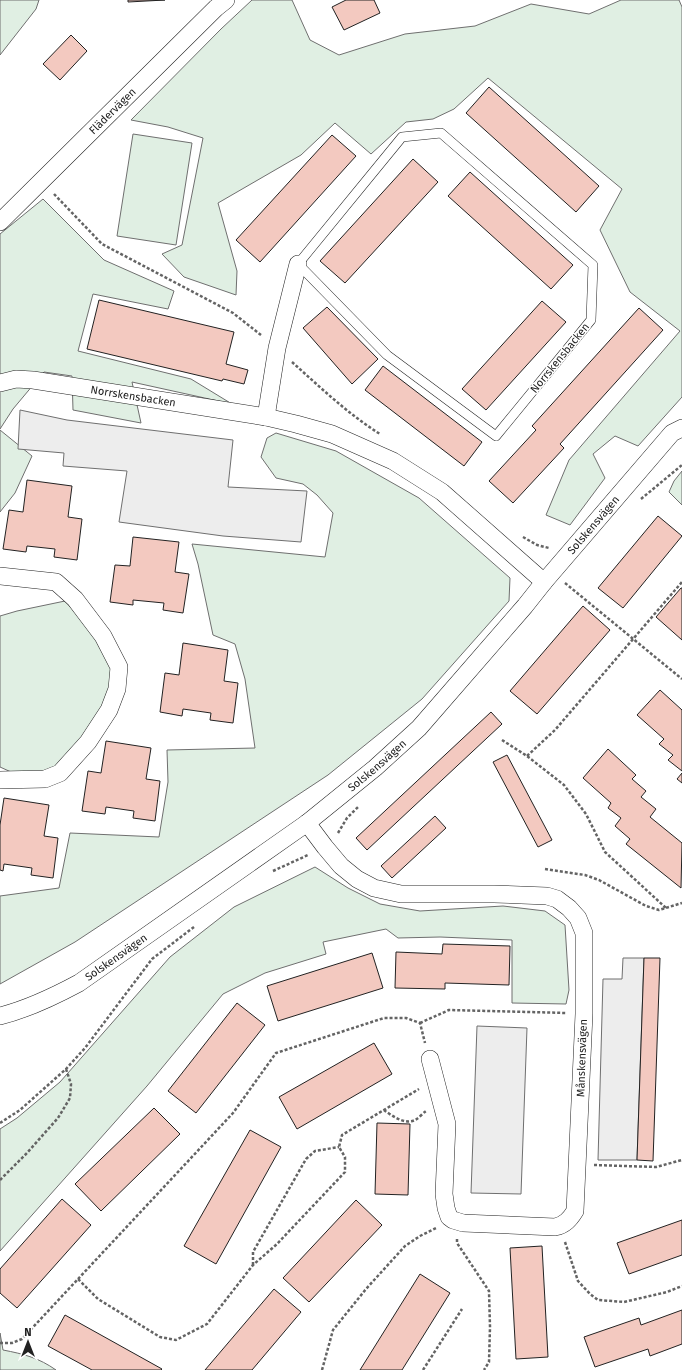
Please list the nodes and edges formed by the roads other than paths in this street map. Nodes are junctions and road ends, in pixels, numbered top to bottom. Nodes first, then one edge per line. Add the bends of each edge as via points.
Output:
1 (219, 3) edge
2 (0, 222) edge
3 (298, 264) junction
4 (0, 383) edge
5 (266, 417) junction
6 (682, 428) edge
7 (0, 576) edge
8 (544, 582) junction
9 (0, 780) edge
10 (307, 823) junction
11 (0, 1016) edge
12 (430, 1059) road end

1 - 2 street, Flädervägen
3 - 3 lane, Norrskensbacken via 402,137 441,133 593,265 591,320 496,436 387,355
3 - 5 street, Norrskensbacken via 277,348
4 - 5 street, Norrskensbacken via 33,380
5 - 8 street, Norrskensbacken via 332,434 393,461 442,492
6 - 8 street, Solskensvägen via 672,433
7 - 9 street via 56,582 75,599 103,636 119,667 117,689 110,710 88,742 60,773 45,779
8 - 10 street, Solskensvägen via 419,728 375,768
10 - 11 street, Solskensvägen via 79,983 48,999
10 - 12 street, Månskensvägen via 341,866 374,888 401,894 547,896 557,899 578,918 584,933 584,1014 575,1211 570,1219 560,1226 463,1223 449,1217 444,1194 447,1124

